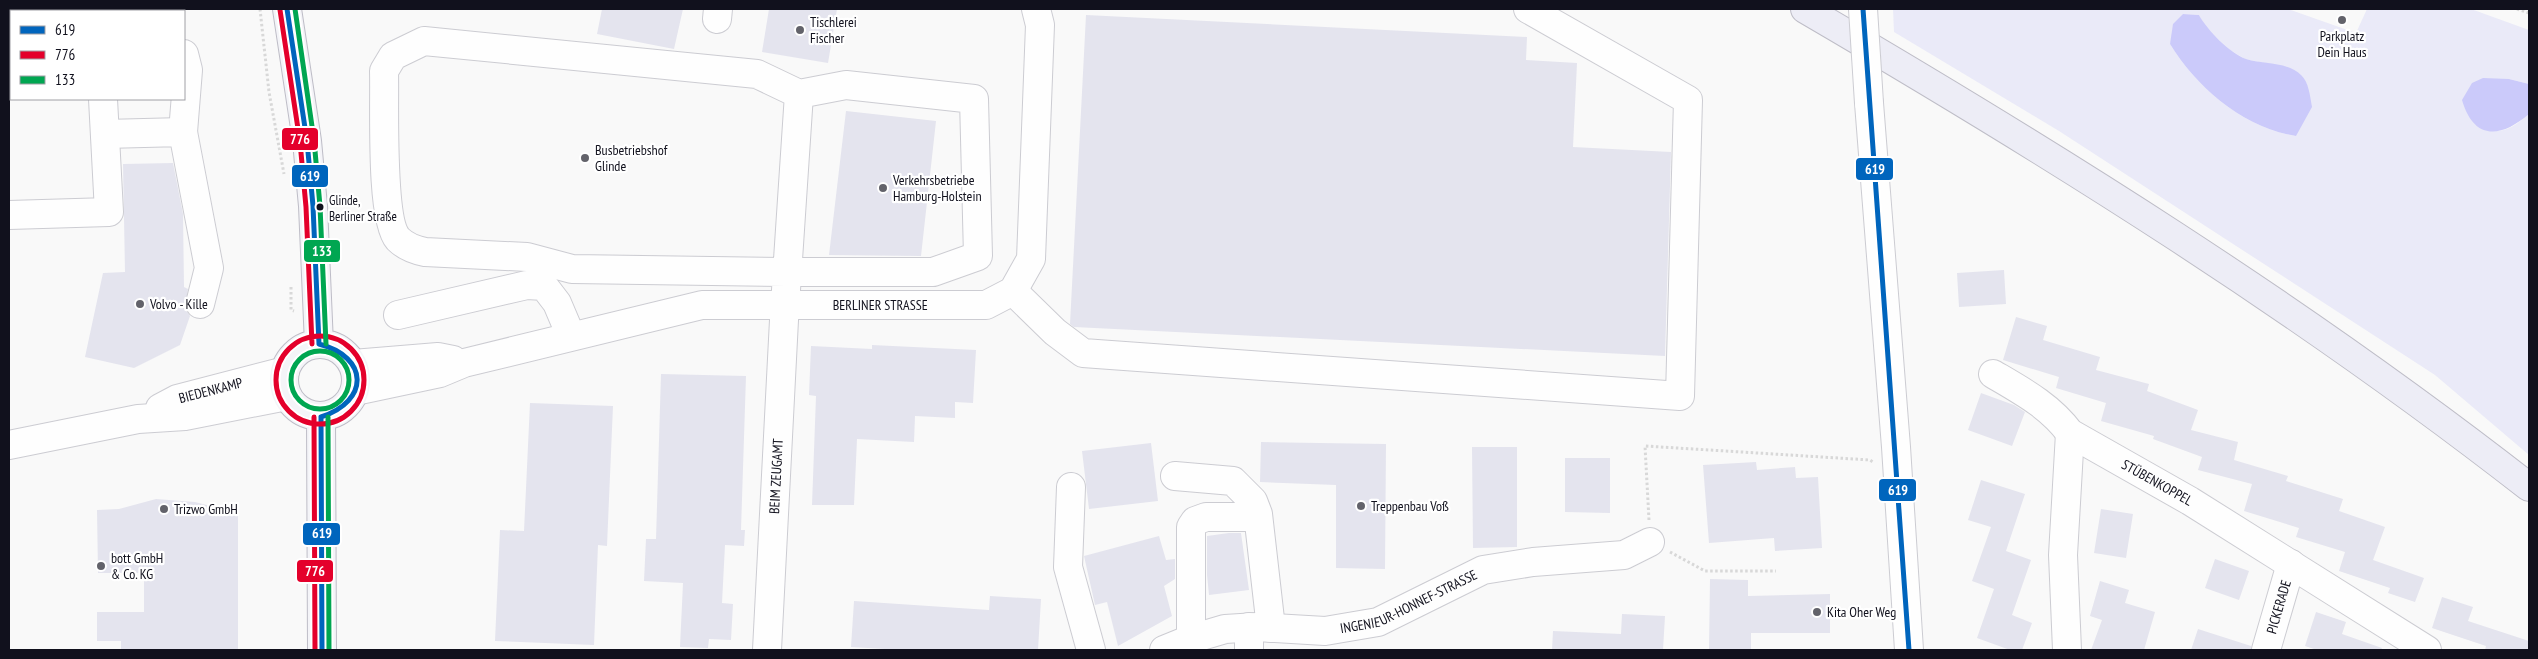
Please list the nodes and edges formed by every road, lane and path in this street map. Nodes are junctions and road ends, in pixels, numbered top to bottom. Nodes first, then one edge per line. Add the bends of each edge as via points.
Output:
1 (260, 9) edge
2 (287, 9) edge
3 (1036, 9) edge
4 (1528, 9) edge
5 (1805, 9) edge
6 (1863, 9) edge
7 (2517, 9) edge
8 (2529, 13) edge
9 (185, 58) edge
10 (799, 94) junction
11 (103, 100) edge
12 (183, 132) junction
13 (105, 134) junction
14 (285, 178) dead end
15 (9, 215) edge
16 (788, 272) junction
17 (290, 284) dead end
18 (1013, 291) junction
19 (200, 304) dead end
20 (785, 304) junction
21 (317, 311) junction
22 (398, 315) dead end
23 (571, 336) junction
24 (319, 344) junction
25 (464, 363) junction
26 (353, 364) junction
27 (1993, 374) dead end
28 (286, 383) junction
29 (355, 391) junction
30 (321, 417) junction
31 (2070, 433) junction
32 (9, 445) edge
33 (1175, 476) dead end
34 (1898, 476) junction
35 (2529, 487) edge
36 (1071, 488) dead end
37 (1258, 517) junction
38 (1650, 542) junction
39 (2291, 564) junction
40 (1776, 571) dead end
41 (1256, 635) edge
42 (1191, 639) junction
43 (322, 650) edge
44 (767, 650) edge
45 (1091, 650) edge
46 (1164, 650) edge
47 (1909, 650) edge
48 (2067, 650) edge
49 (2266, 650) edge
50 (2427, 650) edge

1 - 14 path via 269,92
2 - 21 main road via 309,160
3 - 18 street via 1040,25 1031,259
4 - 18 street via 1688,100 1680,396 1083,353 1055,332
5 - 35 highway via 2058,160 2238,278 2393,386
6 - 34 street, bridge
7 - 8 path
9 - 12 street via 188,70
10 - 16 street, BEIM ZEUGAMT
10 - 16 street via 846,85 974,99 978,256 933,272
10 - 16 street via 757,74 424,41 393,56 384,71 387,206 397,238 411,249 526,257 572,269
11 - 13 street
12 - 13 street
12 - 19 street via 209,268
13 - 15 street via 109,212
16 - 20 street, BEIM ZEUGAMT
17 - 21 path via 291,310
18 - 20 street, BERLINER STRASSE via 986,305
20 - 23 street, BERLINER STRASSE via 702,305
20 - 44 street, BEIM ZEUGAMT
21 - 24 main road
22 - 23 street via 527,285 544,286 557,304
23 - 25 street, BERLINER STRASSE
24 - 26 main road via 339,348
24 - 28 main road via 307,346 290,360
25 - 26 street, BERLINER STRASSE via 438,357
25 - 29 street, BERLINER STRASSE via 440,373
26 - 29 main road
27 - 31 street via 2033,397 2058,417
28 - 30 main road via 301,412
28 - 32 street, BIEDENKAMP via 177,399 138,419
29 - 30 main road via 342,410
30 - 43 main road
31 - 39 street, STÜBENKOPPEL via 2190,501
31 - 48 street via 2063,555
33 - 37 street via 1233,481 1253,501
34 - 38 path via 1870,460 1645,446
34 - 47 street
36 - 45 street via 1068,566
37 - 41 street
37 - 42 street via 1206,517 1195,521 1191,527
38 - 40 path via 1705,571
38 - 41 street, INGENIEUR-HONNEF-STRASSE via 1624,555 1533,562 1483,570 1378,622 1325,631
39 - 49 street, PICKERADE
39 - 50 street, STÜBENKOPPEL
41 - 42 street, INGENIEUR-HONNEF-STRASSE via 1224,629
42 - 46 street, INGENIEUR-HONNEF-STRASSE

